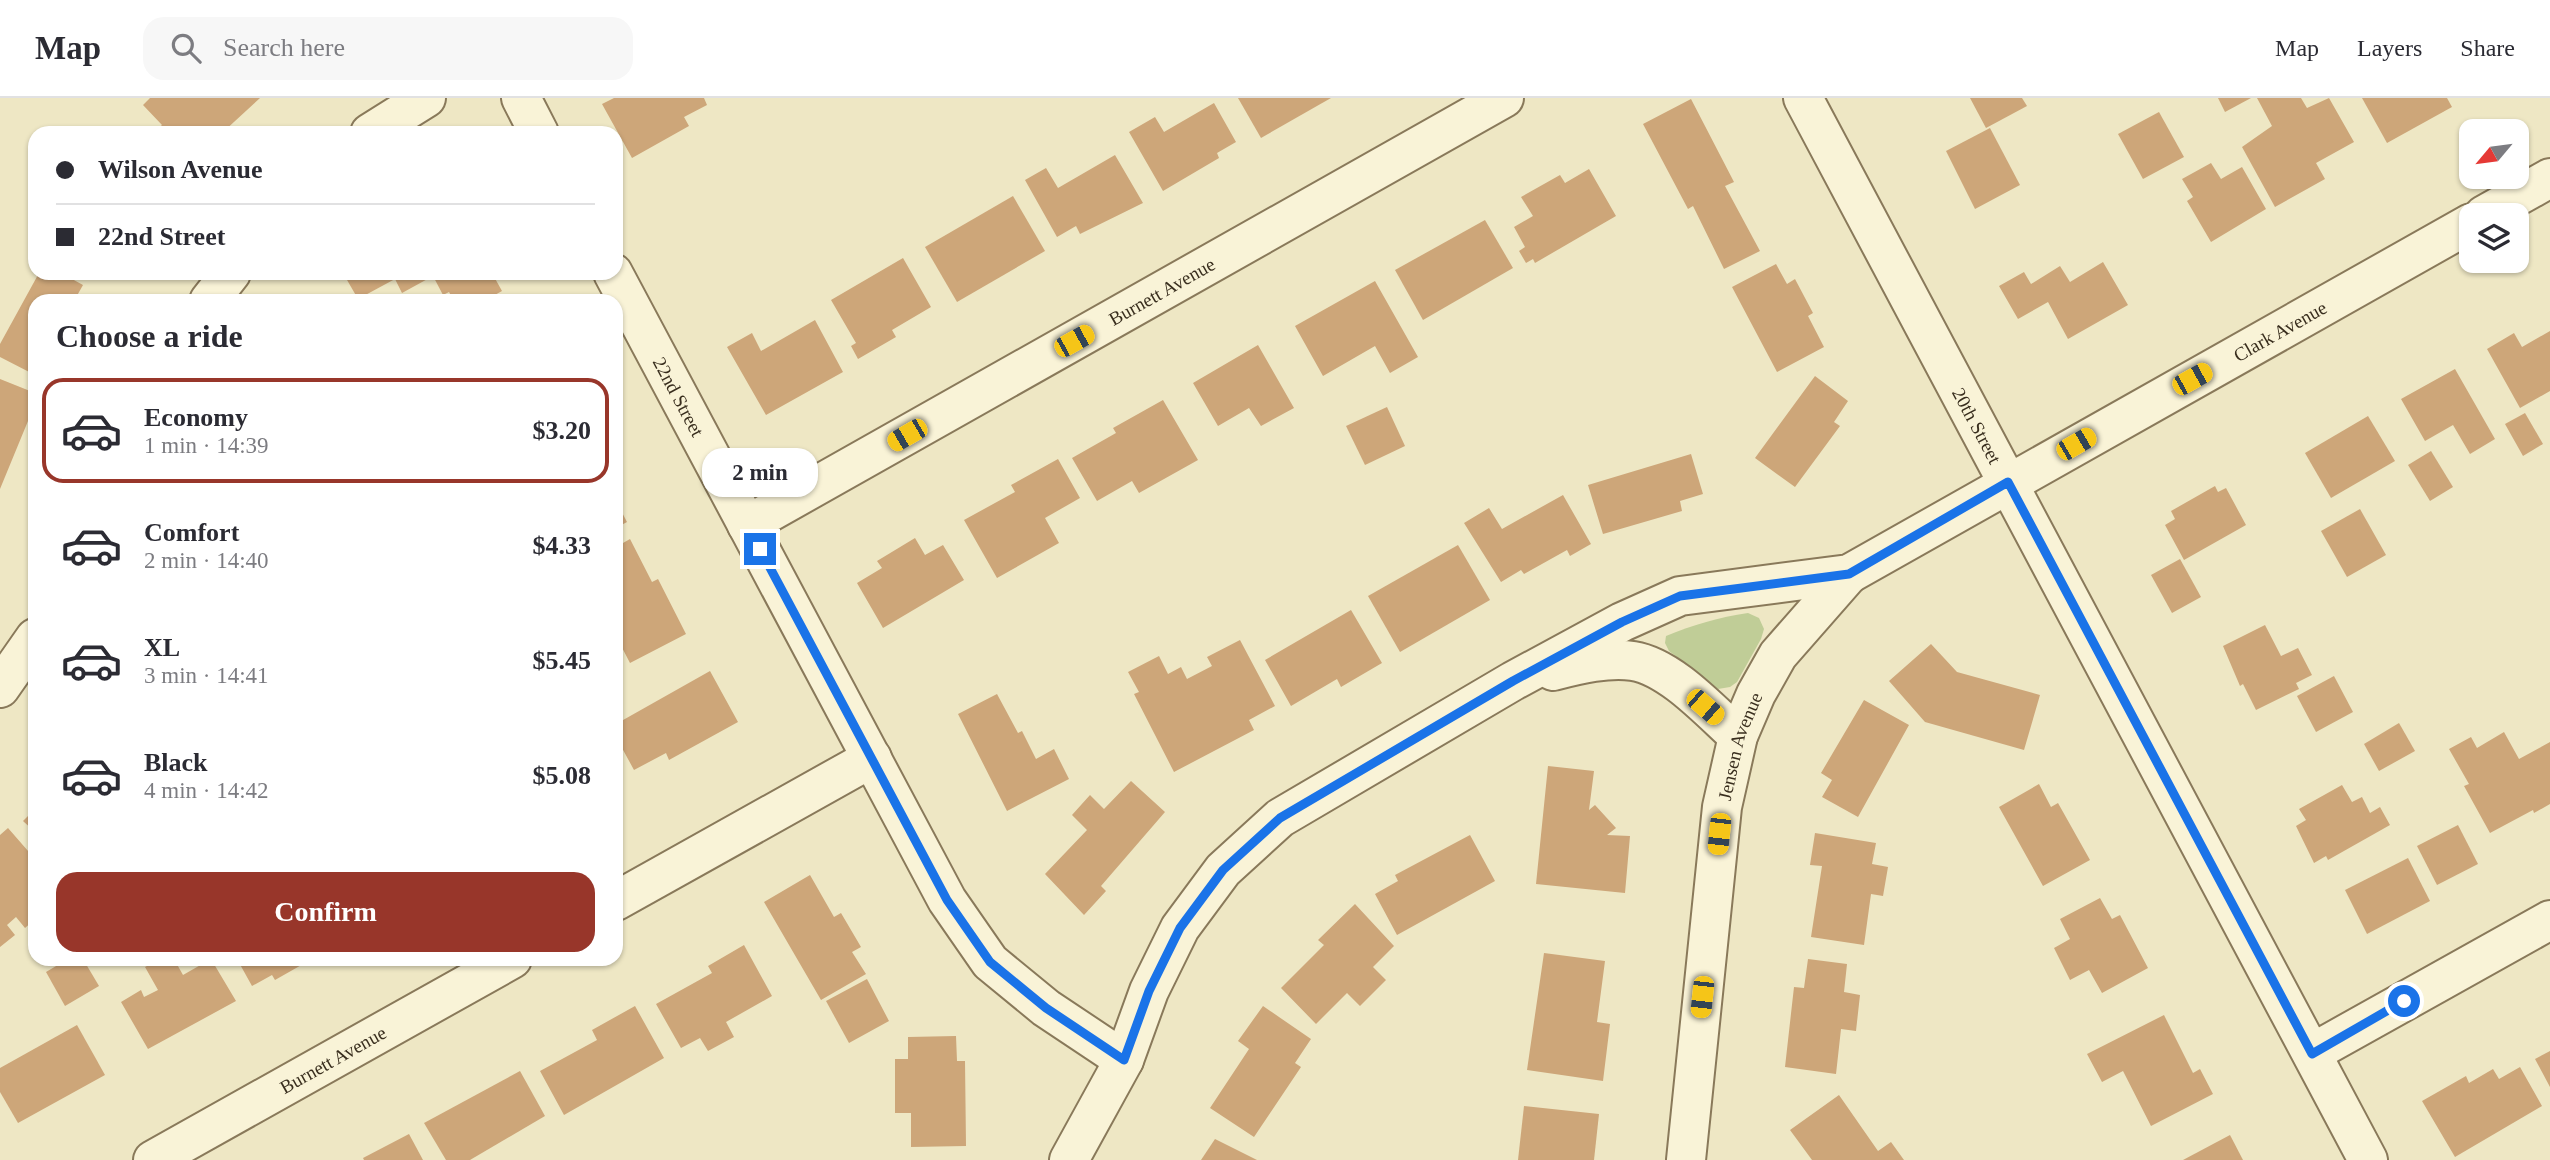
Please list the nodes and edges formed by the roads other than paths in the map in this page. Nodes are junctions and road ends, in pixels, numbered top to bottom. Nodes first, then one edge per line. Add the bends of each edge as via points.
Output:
1 (426, 98) edge
2 (521, 98) edge
3 (1504, 98) edge
4 (1803, 98) edge
5 (381, 126) edge
6 (535, 126) edge
7 (2550, 178) edge
8 (2505, 203) edge
9 (2459, 230) edge
10 (226, 280) edge
11 (617, 280) edge
12 (214, 294) edge
13 (2008, 482) junction
14 (747, 525) junction
15 (1849, 574) junction
16 (28, 649) edge
17 (1513, 681) junction
18 (0, 688) edge
19 (1738, 736) junction
20 (872, 758) junction
21 (623, 897) edge
22 (2550, 919) edge
23 (499, 966) edge
24 (2312, 1054) junction
25 (1124, 1060) junction
26 (153, 1160) edge
27 (1069, 1160) edge
28 (1685, 1160) edge
29 (2368, 1160) edge

1 - 5 street
2 - 6 street
3 - 14 street, Burnett Avenue
4 - 13 street, 20th Street
7 - 8 street
9 - 13 street, Clark Avenue
10 - 12 street
11 - 14 street, 22nd Street
13 - 15 street, Clark Avenue
13 - 24 street, 20th Street
14 - 20 street, 22nd Street
15 - 17 street, Clark Avenue via 1680,596
15 - 19 street, Jensen Avenue via 1778,655
16 - 18 street
17 - 19 street, Clark Avenue via 1584,663 1634,661 1672,678
17 - 25 street, Clark Avenue via 1280,818 1223,870 1180,928 1149,991
19 - 28 street, Jensen Avenue via 1722,807
20 - 21 street
20 - 25 street, 22nd Street via 947,900 990,962 1046,1008
22 - 24 street
23 - 26 street, Burnett Avenue
24 - 29 street, 20th Street
25 - 27 street, Clark Avenue

